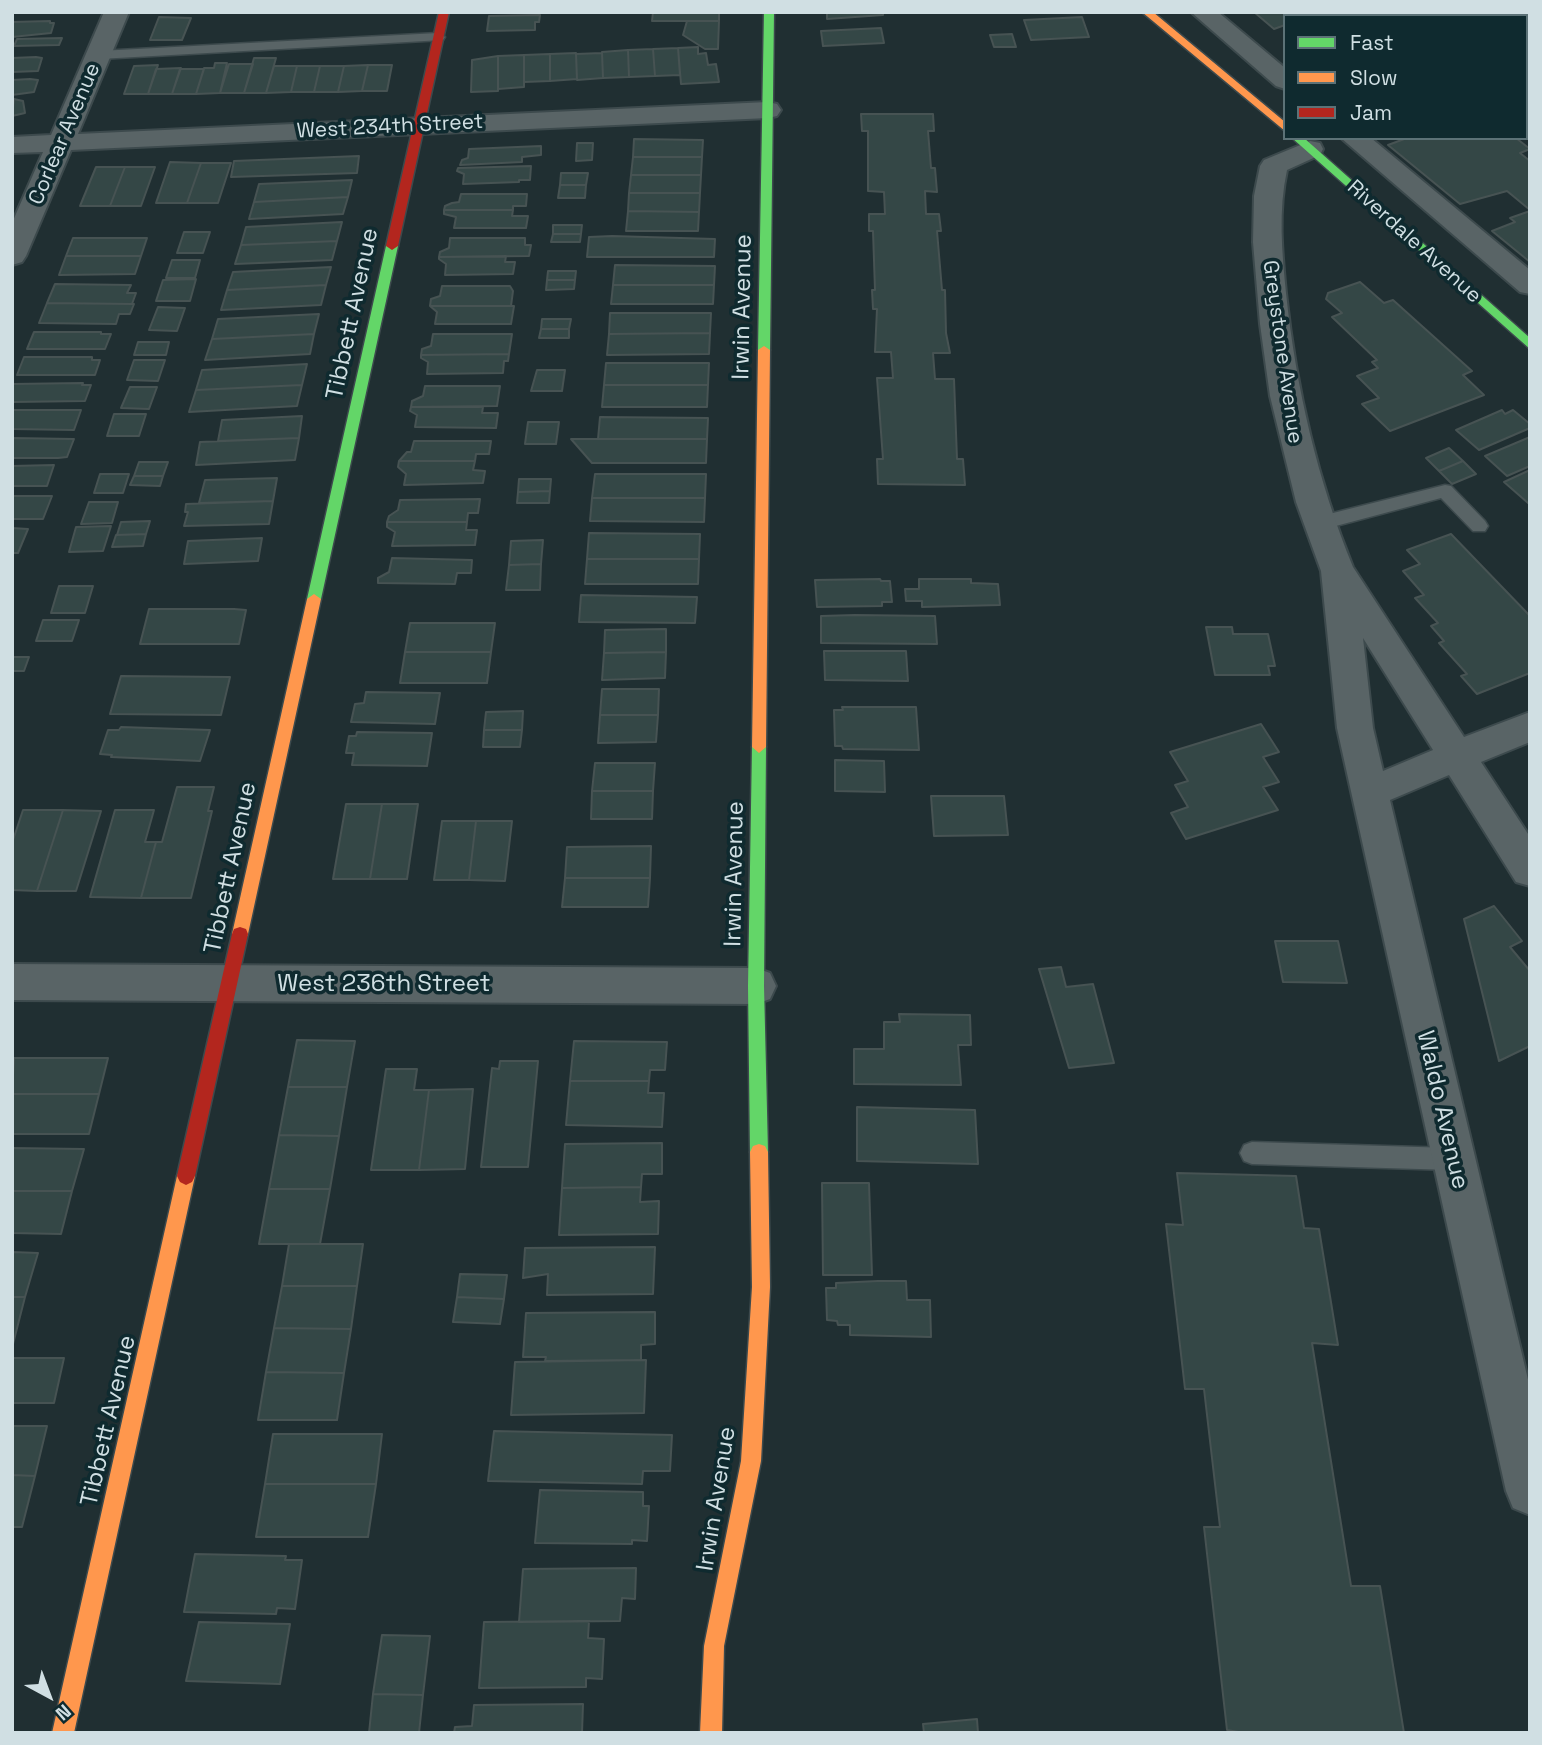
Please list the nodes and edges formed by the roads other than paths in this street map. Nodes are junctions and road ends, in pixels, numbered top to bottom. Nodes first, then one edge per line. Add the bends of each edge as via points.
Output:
1 (117, 12) edge
2 (444, 12) edge
3 (769, 12) edge
4 (1147, 12) edge
5 (1203, 12) edge
6 (438, 37) junction
7 (99, 55) junction
8 (1283, 79) edge
9 (768, 110) junction
10 (417, 126) junction
11 (1283, 126) edge
12 (1356, 140) edge
13 (61, 143) junction
14 (1304, 144) edge
15 (12, 145) edge
16 (12, 256) edge
17 (1530, 285) edge
18 (1530, 345) edge
19 (1317, 524) junction
20 (1479, 526) dead end
21 (1338, 571) junction
22 (1530, 726) edge
23 (1355, 728) joint
24 (1455, 757) junction
25 (1371, 792) junction
26 (1530, 870) edge
27 (12, 982) edge
28 (229, 983) junction
29 (756, 986) junction
30 (1252, 1153) dead end
31 (1452, 1159) junction
32 (1530, 1491) edge
33 (63, 1733) edge
34 (711, 1733) edge

1 - 7 street, Corlear Avenue
2 - 6 street, Tibbett Avenue
3 - 9 street, Irwin Avenue
4 - 11 street
5 - 8 street
6 - 7 lane
6 - 10 street, Tibbett Avenue
7 - 13 street, Corlear Avenue
9 - 10 street, West 234th Street
9 - 29 street, Irwin Avenue
10 - 13 street, West 234th Street
10 - 28 street, Tibbett Avenue
12 - 17 street, Riverdale Avenue
13 - 15 street, West 234th Street
13 - 16 street, Corlear Avenue
14 - 18 street, Riverdale Avenue
14 - 19 street, Greystone Avenue via 1274,166 1267,193 1266,235 1286,404
19 - 20 lane via 1445,491
19 - 21 street, Greystone Avenue
21 - 23 street, Greystone Avenue
21 - 24 street, Greystone Avenue
22 - 24 street
23 - 25 street, Waldo Avenue
24 - 25 street
24 - 26 street, Greystone Avenue
25 - 31 street, Waldo Avenue
27 - 28 street, West 236th Street
28 - 29 street, West 236th Street
28 - 33 street, Tibbett Avenue
29 - 34 street, Irwin Avenue via 761,1287 751,1461 714,1646
30 - 31 lane
31 - 32 street, Waldo Avenue

